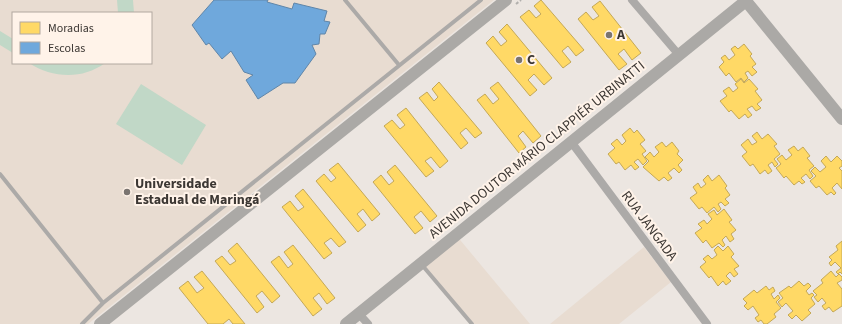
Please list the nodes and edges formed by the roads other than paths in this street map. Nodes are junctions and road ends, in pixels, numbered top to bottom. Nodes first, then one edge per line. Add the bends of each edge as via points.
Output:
1 (345, 0) edge
2 (481, 0) edge
3 (506, 0) edge
4 (632, 0) edge
5 (746, 0) edge
6 (678, 55) junction
7 (399, 65) junction
8 (842, 119) edge
9 (572, 143) junction
10 (0, 174) edge
11 (421, 264) junction
12 (103, 303) junction
13 (359, 314) junction
14 (82, 324) edge
15 (100, 324) edge
16 (346, 324) edge
17 (368, 324) edge
18 (472, 324) edge
19 (707, 324) edge

1 - 7 lane
2 - 7 lane
3 - 15 main road
4 - 6 street
5 - 6 main road, AVENIDA DOUTOR MÁRIO CLAPPIÉR URBINATTI
5 - 8 main road
6 - 9 main road, AVENIDA DOUTOR MÁRIO CLAPPIÉR URBINATTI
7 - 12 lane
9 - 11 main road, AVENIDA DOUTOR MÁRIO CLAPPIÉR URBINATTI
9 - 19 street, RUA JANGADA
10 - 12 lane
11 - 13 main road, AVENIDA DOUTOR MÁRIO CLAPPIÉR URBINATTI
11 - 18 lane
12 - 14 lane
13 - 16 main road, AVENIDA DOUTOR MÁRIO CLAPPIÉR URBINATTI
13 - 17 street

